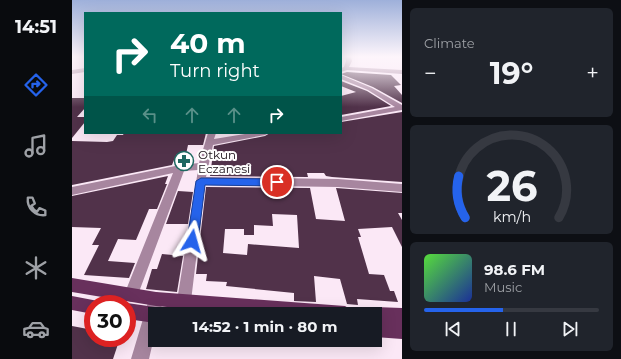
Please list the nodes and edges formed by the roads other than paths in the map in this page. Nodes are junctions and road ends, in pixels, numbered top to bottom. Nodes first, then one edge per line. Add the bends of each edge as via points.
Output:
1 (342, 77) edge
2 (402, 108) edge
3 (342, 119) edge
4 (254, 134) edge
5 (210, 138) edge
6 (203, 166) junction
7 (180, 168) junction
8 (201, 181) junction
9 (402, 188) edge
10 (72, 191) edge
11 (72, 286) edge
12 (131, 295) joint
13 (136, 298) edge
14 (184, 301) junction
15 (72, 303) edge
16 (84, 305) edge
17 (151, 307) edge
18 (162, 307) edge
19 (258, 307) edge
20 (148, 309) edge
21 (136, 310) edge
22 (382, 315) edge
23 (402, 316) edge
24 (148, 330) edge
25 (382, 330) edge
26 (402, 331) edge
27 (140, 359) edge

1 - 2 street via 370,89
2 - 3 street
4 - 5 street
5 - 6 street
6 - 7 street
6 - 8 street
7 - 10 street
7 - 12 street
8 - 9 street via 338,183
8 - 14 street
11 - 12 main road
13 - 17 main road
14 - 18 main road
14 - 19 main road
15 - 16 main road
20 - 21 main road
22 - 23 main road
24 - 27 street
25 - 26 main road

